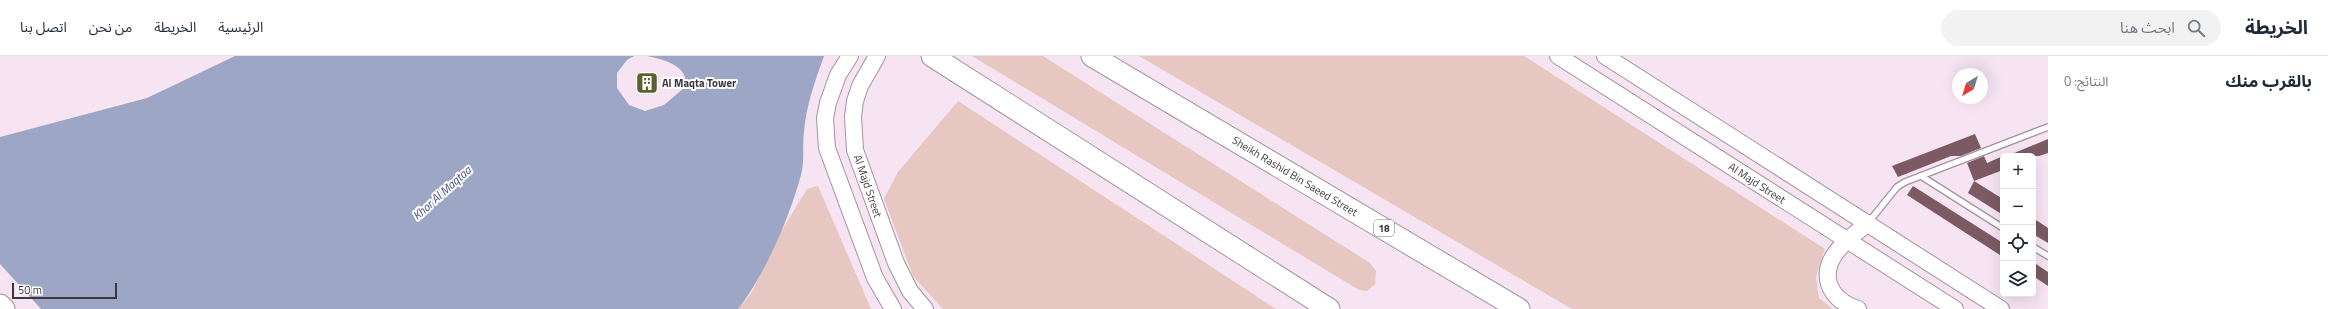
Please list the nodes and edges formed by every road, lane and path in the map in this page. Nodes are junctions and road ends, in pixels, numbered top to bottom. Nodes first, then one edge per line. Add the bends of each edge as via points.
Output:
1 (850, 56) edge
2 (877, 56) edge
3 (932, 56) edge
4 (1092, 56) edge
5 (1558, 56) edge
6 (1605, 56) edge
7 (2048, 127) edge
8 (1921, 176) junction
9 (1868, 223) junction
10 (2000, 226) edge
11 (1847, 240) junction
12 (2036, 249) edge
13 (2048, 256) edge
14 (0, 305) edge
15 (1517, 307) edge
16 (4, 309) edge
17 (893, 309) edge
18 (925, 309) edge
19 (1329, 309) edge
20 (1858, 309) edge
21 (1955, 309) edge
22 (2001, 309) edge

1 - 17 street via 838,75 828,103 825,118 827,148 875,278
2 - 18 street, Al Majd Street via 860,86 855,101 855,150 899,270 910,291
3 - 19 highway
4 - 15 highway, Sheikh Rashid Bin Saeed Street / 18
5 - 11 street, Al Majd Street
6 - 9 street
7 - 8 lane
8 - 9 lane via 1897,187
8 - 10 lane
9 - 11 street
9 - 22 street
11 - 20 street via 1830,261 1828,280 1837,298
11 - 21 street, Al Majd Street
12 - 13 lane
14 - 16 highway

